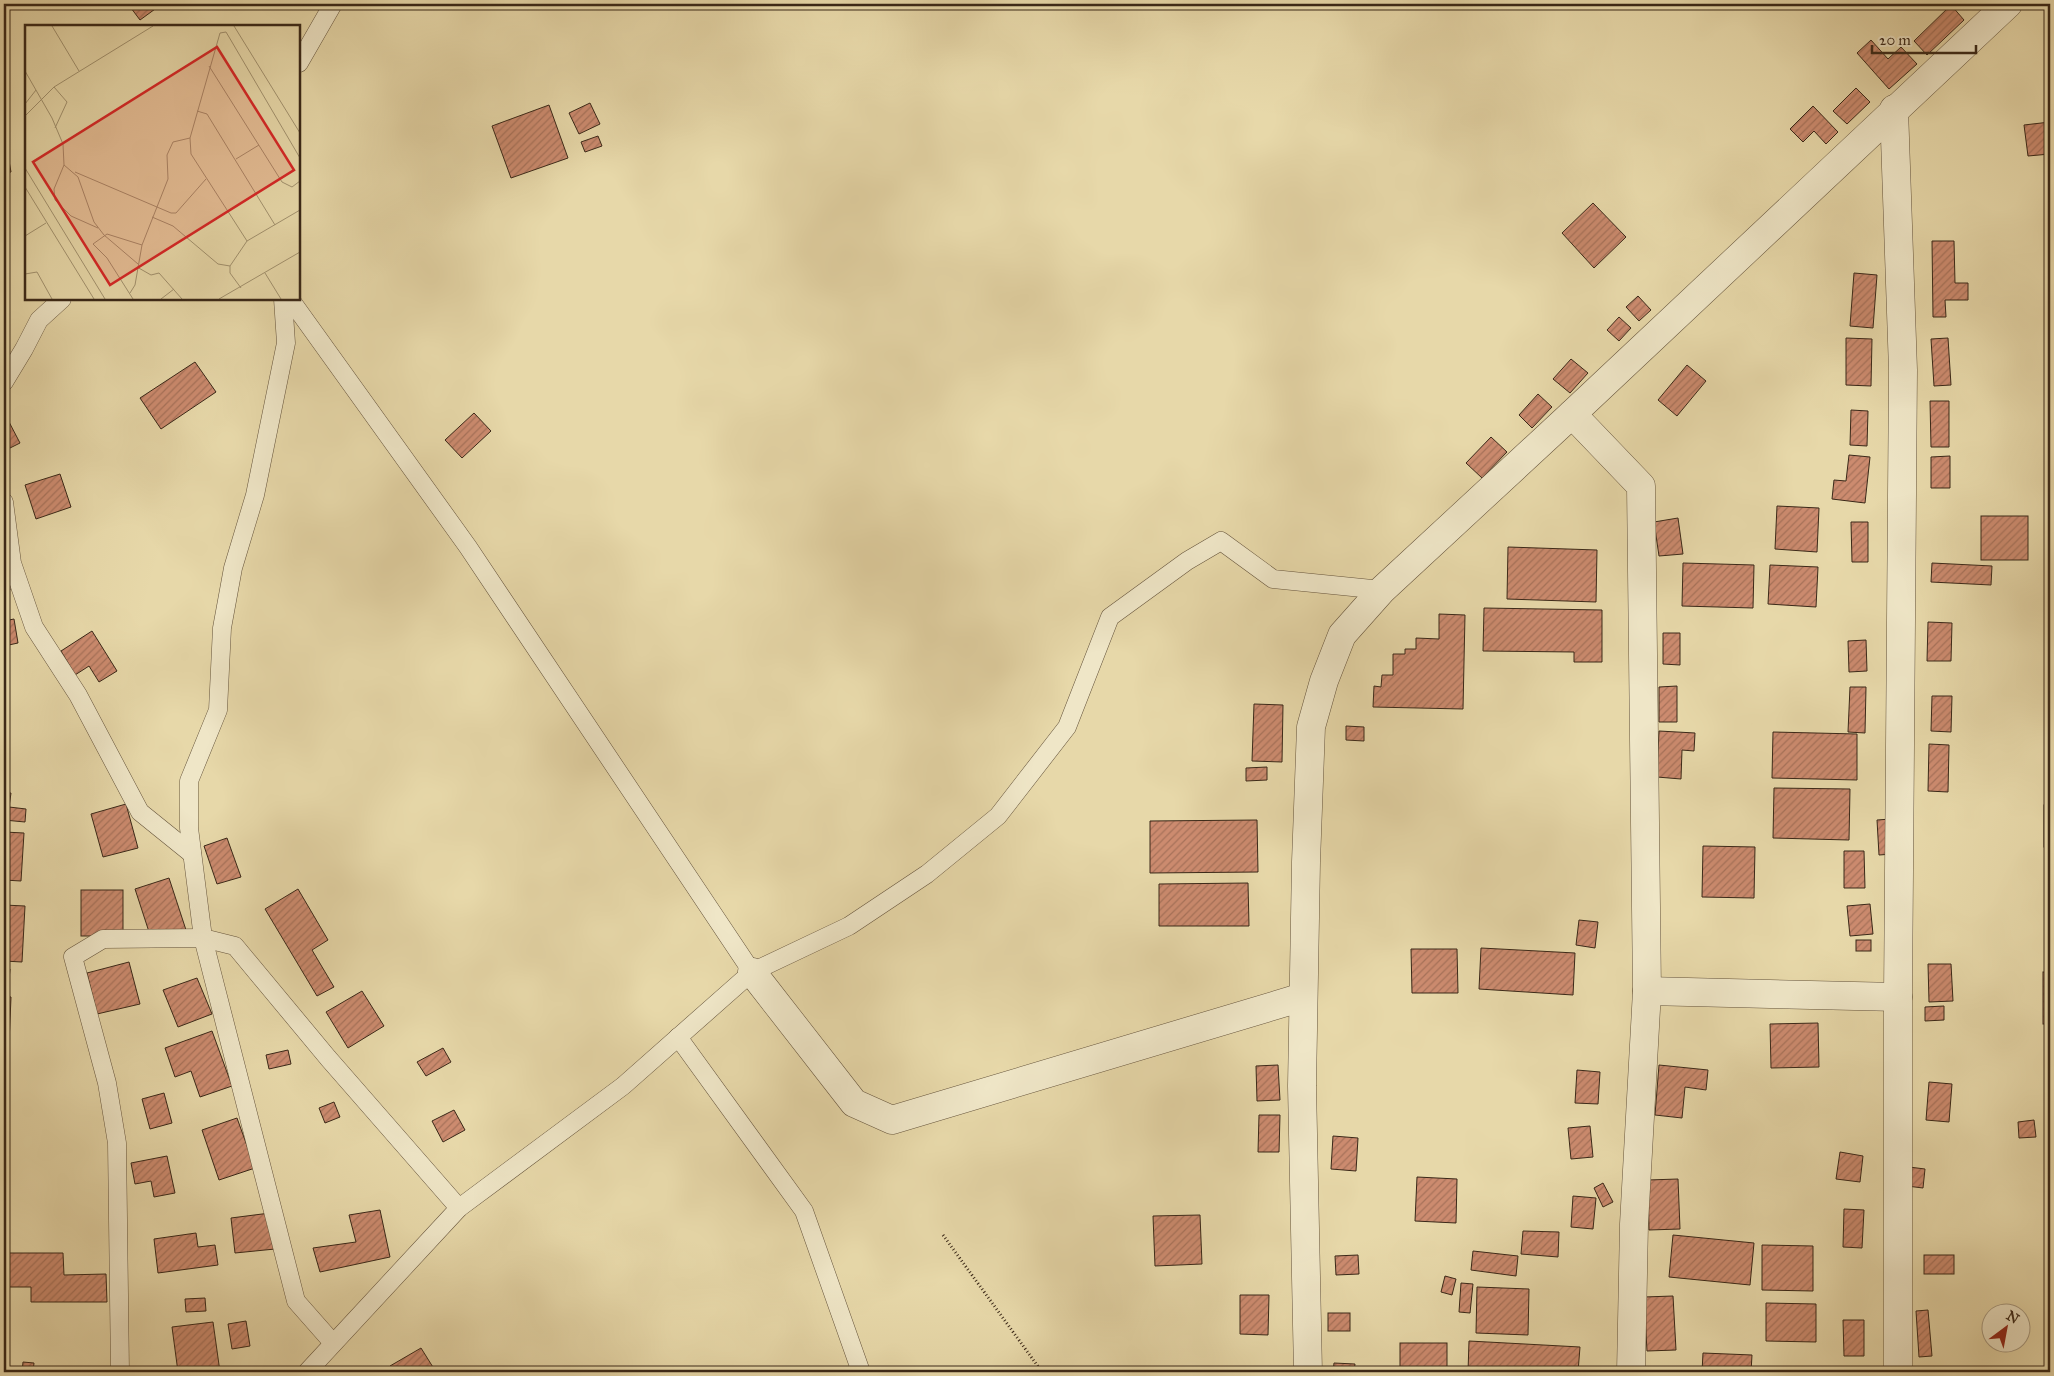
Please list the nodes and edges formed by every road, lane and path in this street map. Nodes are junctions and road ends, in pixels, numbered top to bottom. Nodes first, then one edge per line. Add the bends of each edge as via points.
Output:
1 (333, 4) edge
2 (2008, 4) edge
3 (300, 61) edge
4 (1894, 109) junction
5 (61, 300) edge
6 (283, 300) edge
7 (291, 300) edge
8 (4, 382) edge
9 (1572, 414) junction
10 (4, 502) edge
11 (1382, 590) junction
12 (192, 854) junction
13 (203, 938) junction
14 (752, 972) junction
15 (1647, 991) junction
16 (1303, 996) junction
17 (1898, 997) junction
18 (678, 1037) junction
19 (459, 1208) junction
20 (943, 1235) dead end
21 (333, 1342) junction
22 (314, 1369) edge
23 (120, 1372) edge
24 (861, 1372) edge
25 (1042, 1372) edge
26 (1308, 1372) edge
27 (1631, 1372) edge
28 (1898, 1372) edge

1 - 3 lane
2 - 4 street
4 - 9 street
4 - 17 street via 1903,370
5 - 8 lane via 39,320
6 - 12 lane via 286,343 255,495 233,568 222,628 218,710 189,781
7 - 14 lane via 468,547
9 - 11 street
9 - 15 street via 1642,486
10 - 12 lane via 12,563 34,627 78,695 140,812
11 - 14 lane via 1273,579 1221,541 1187,561 1110,618 1067,727 998,816 926,874 849,926
11 - 16 street via 1342,635 1311,727
12 - 13 lane
13 - 19 lane via 235,946
13 - 21 lane via 296,1300
13 - 23 lane via 103,939 73,957 107,1083 116,1143
14 - 16 street via 854,1103 892,1120
14 - 18 lane
15 - 17 street
15 - 27 street via 1634,1224
16 - 26 street
17 - 28 street
18 - 19 lane via 623,1086
18 - 24 lane via 804,1211
19 - 21 lane
20 - 25 path
21 - 22 lane

